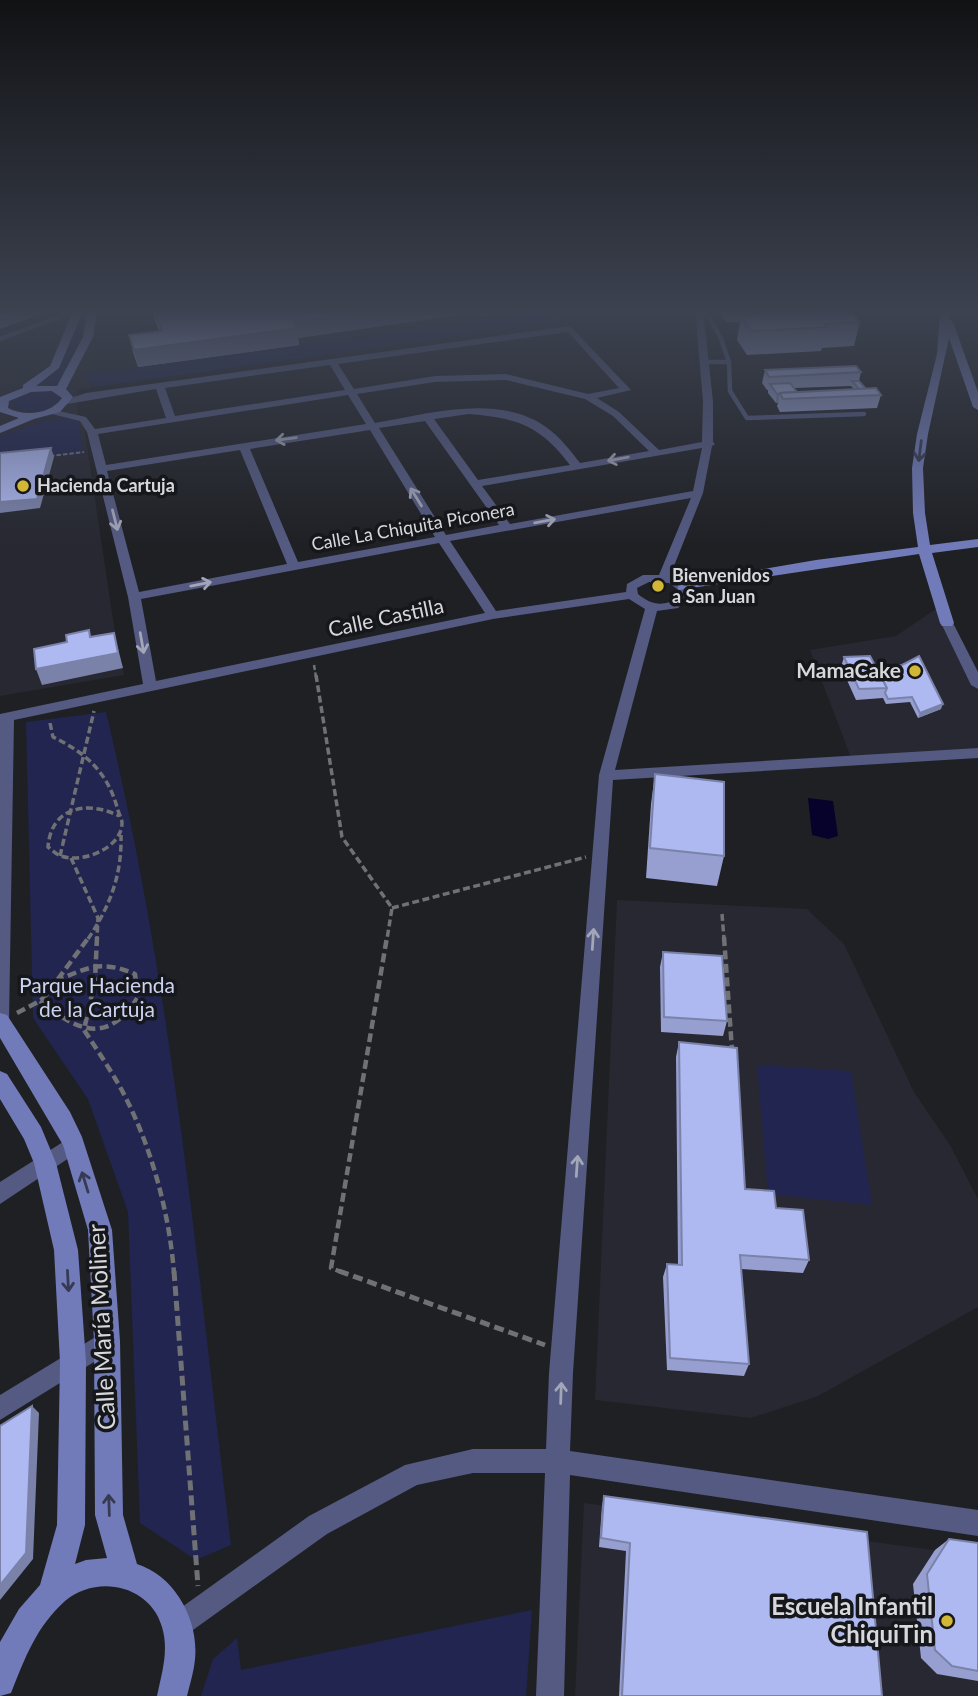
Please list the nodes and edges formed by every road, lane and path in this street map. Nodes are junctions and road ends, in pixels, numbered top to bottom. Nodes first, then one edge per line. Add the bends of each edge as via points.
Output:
1 (23, 388) edge
2 (35, 388) edge
3 (48, 388) edge
4 (144, 388) edge
5 (161, 388) edge
6 (350, 388) edge
7 (377, 388) edge
8 (552, 388) edge
9 (623, 388) edge
10 (707, 388) edge
11 (730, 388) edge
12 (934, 388) edge
13 (971, 388) edge
14 (60, 390) joint
15 (19, 391) junction
16 (352, 392) junction
17 (588, 397) junction
18 (66, 401) junction
19 (978, 407) edge
20 (1, 410) edge
21 (49, 412) junction
22 (864, 414) dead end
23 (37, 415) junction
24 (427, 417) junction
25 (171, 419) junction
26 (373, 426) junction
27 (0, 430) edge
28 (92, 432) junction
29 (710, 443) junction
30 (243, 445) junction
31 (97, 451) junction
32 (657, 453) junction
33 (41, 457) edge
34 (577, 466) junction
35 (102, 469) junction
36 (475, 484) junction
37 (698, 493) junction
38 (507, 528) junction
39 (443, 540) junction
40 (978, 543) edge
41 (294, 566) junction
42 (664, 578) junction
43 (683, 587) junction
44 (632, 596) junction
45 (134, 597) junction
46 (652, 607) junction
47 (493, 615) junction
48 (947, 624) joint
49 (312, 653) junction
50 (978, 685) edge
51 (150, 688) junction
52 (94, 710) dead end
53 (3, 718) edge
54 (50, 723) dead end
55 (978, 745) edge
56 (978, 753) edge
57 (82, 755) junction
58 (727, 768) junction
59 (606, 775) junction
60 (71, 811) junction
61 (119, 816) junction
62 (120, 833) junction
63 (600, 854) junction
64 (60, 856) junction
65 (71, 858) junction
66 (391, 908) junction
67 (722, 914) dead end
68 (99, 920) junction
69 (96, 964) junction
70 (56, 981) junction
71 (40, 1001) junction
72 (0, 1022) edge
73 (85, 1027) junction
74 (733, 1062) edge
75 (0, 1080) edge
76 (74, 1144) junction
77 (45, 1163) junction
78 (0, 1194) edge
79 (107, 1341) junction
80 (563, 1352) junction
81 (73, 1363) junction
82 (0, 1408) edge
83 (559, 1461) junction
84 (978, 1523) edge
85 (125, 1571) junction
86 (53, 1592) junction
87 (202, 1608) junction
88 (177, 1626) junction
89 (0, 1682) edge
90 (172, 1696) edge
91 (550, 1696) edge

1 - 15 main road
2 - 15 main road
3 - 14 main road
4 - 18 street
5 - 25 street
6 - 16 street
7 - 16 street
8 - 17 street
9 - 17 street
10 - 29 street
11 - 22 lane via 747,418
12 -> 48 main road via 921,443 917,487 920,536
13 - 19 main road
14 - 18 main road via 66,393
15 - 20 main road via 4,399
16 - 25 street
16 - 26 street
17 - 32 street via 616,414
18 - 21 main road
20 - 23 main road
21 - 23 main road
21 - 28 street via 83,419
23 - 27 main road
24 - 26 street
24 - 34 street via 469,411 534,422 558,441
24 - 36 street
25 - 28 street
26 -> 30 street
39 -> 26 street
28 - 31 street
29 - 32 street
29 - 37 street
30 - 35 street
30 - 41 street
31 - 33 path
31 - 35 street
32 -> 34 street
34 - 36 street
35 -> 45 street
36 - 38 street
38 -> 37 street, Calle La Chiquita Piconera
37 - 42 street
38 - 39 street, Calle La Chiquita Piconera
39 - 41 street, Calle La Chiquita Piconera
39 - 47 street
40 - 43 main road
45 -> 41 street, Calle La Chiquita Piconera
42 - 43 street
42 - 44 street via 640,580 631,587
43 - 46 street via 685,597 677,605
44 - 46 street
44 - 47 street, Calle Castilla
45 -> 51 street
46 - 59 street
47 - 49 street, Calle Castilla
48 - 50 street
49 - 51 street, Calle Castilla
49 - 66 path via 342,837
51 - 53 street, Calle Castilla
52 - 57 path
53 - 72 street
54 - 57 path via 53,737
55 - 58 street via 867,749 766,759
56 - 58 street
57 - 60 path
57 - 61 path via 111,786
58 - 59 street
59 - 63 street
60 - 61 path via 90,806 107,808
60 - 64 path
60 - 64 path via 55,821 47,834 48,847
61 - 62 path
62 - 65 path via 95,855
62 - 68 path via 123,850 113,898
63 - 66 path
80 -> 63 street
64 - 65 path
65 - 68 path
66 - 80 path via 331,1268
67 - 74 path
68 - 69 path
68 - 70 path
69 - 70 path
69 - 73 path
69 - 73 path via 113,964 135,974 138,997 121,1020 101,1030
70 - 71 path
71 - 72 path
71 - 73 path via 59,1017
72 - 76 main road, Calle María Moliner
73 - 87 path via 120,1087 152,1163 171,1232 195,1573
75 - 77 main road, Calle María Moliner
76 - 77 street
79 -> 76 main road, Calle María Moliner via 100,1230
77 - 78 street
77 -> 81 main road, Calle María Moliner via 66,1250
79 - 81 street
85 -> 79 main road, Calle María Moliner via 109,1515
83 -> 80 street
81 - 82 street
81 - 86 main road, Calle María Moliner via 71,1525
83 - 84 street
83 - 87 street via 473,1461 414,1474 318,1525
83 - 91 street
85 - 86 main road via 101,1570 77,1577
85 - 88 main road via 148,1581 166,1600
86 - 89 main road via 11,1648
87 - 88 street
88 - 90 main road via 180,1656

